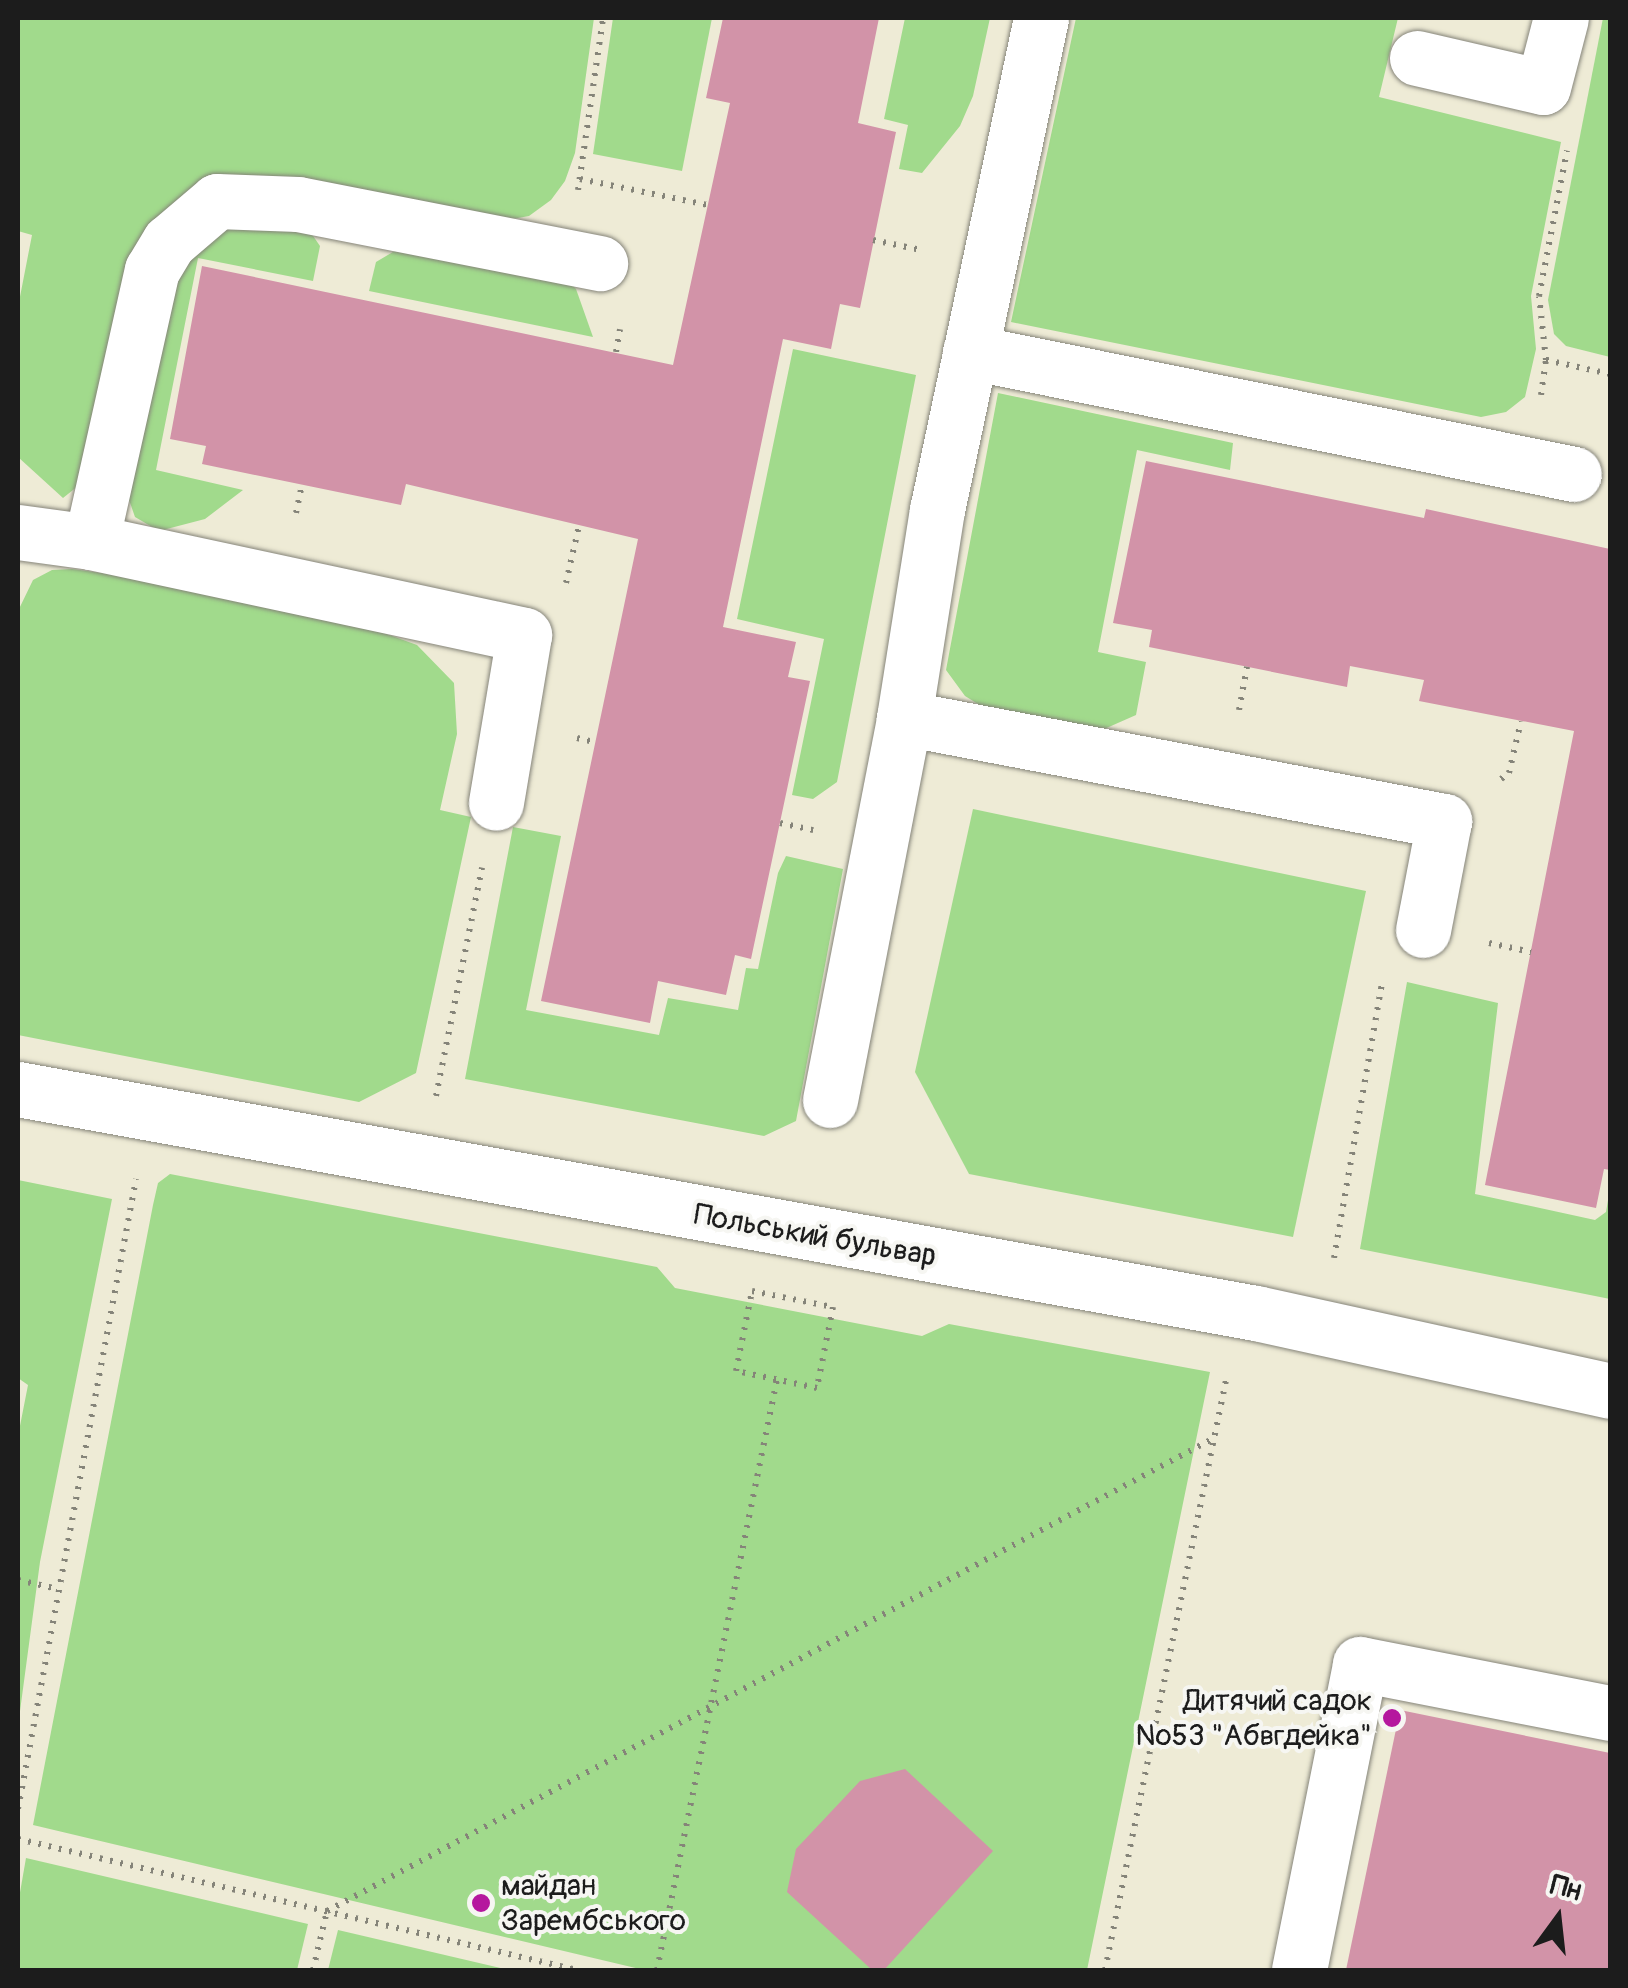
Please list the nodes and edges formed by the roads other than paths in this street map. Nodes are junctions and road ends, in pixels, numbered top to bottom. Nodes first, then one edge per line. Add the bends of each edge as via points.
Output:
1 (1040, 18) edge
2 (1561, 18) edge
3 (1417, 58) dead end
4 (584, 259) road end
5 (970, 352) junction
6 (1550, 470) road end
7 (18, 532) edge
8 (91, 542) junction
9 (904, 718) junction
10 (496, 803) road end
11 (1423, 930) road end
12 (18, 1089) edge
13 (830, 1100) dead end
14 (1610, 1391) edge
15 (1610, 1713) edge
16 (1299, 1970) edge

1 - 5 street
2 - 3 street via 1543,87
4 - 8 street via 298,204 217,201 169,242 152,270
5 - 6 street
5 - 9 street
7 - 8 street
8 - 10 street via 524,635
9 - 11 street via 1444,821
9 - 13 street
12 - 14 street, Польський бульвар via 1240,1310
15 - 16 street via 1360,1664

